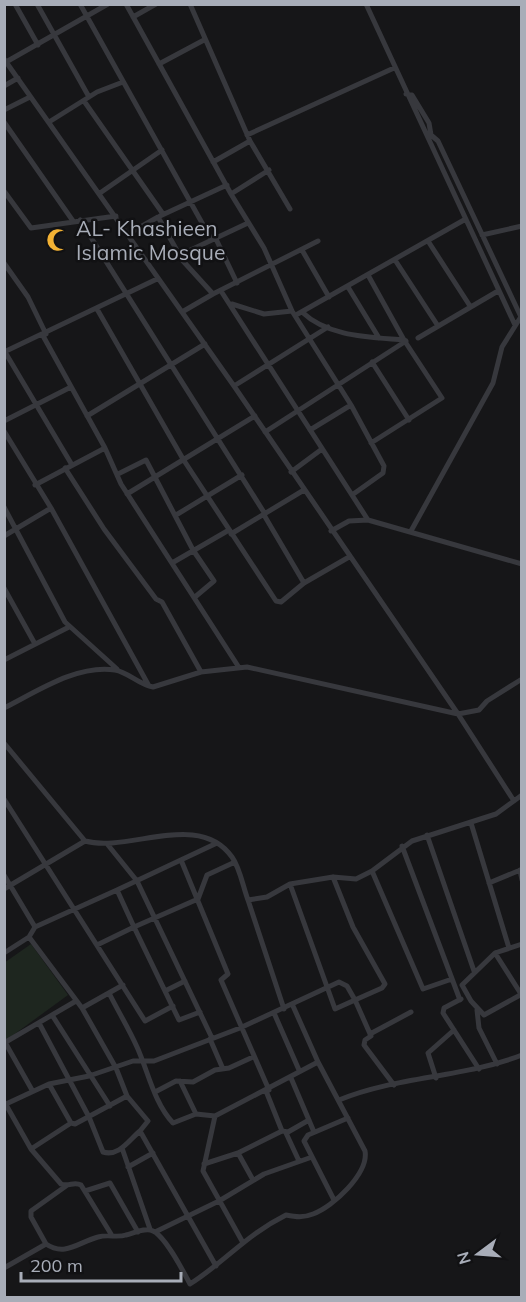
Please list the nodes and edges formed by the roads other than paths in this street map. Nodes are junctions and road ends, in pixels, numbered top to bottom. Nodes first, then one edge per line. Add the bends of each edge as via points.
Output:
1 (15, 4) edge
2 (37, 4) edge
3 (80, 4) edge
4 (108, 4) edge
5 (126, 4) edge
6 (156, 4) edge
7 (189, 4) edge
8 (366, 4) edge
9 (86, 17) junction
10 (133, 17) junction
11 (55, 36) junction
12 (204, 40) junction
13 (38, 45) junction
14 (5, 61) edge
15 (159, 64) junction
16 (394, 68) junction
17 (18, 78) junction
18 (123, 82) junction
19 (4, 86) edge
20 (406, 94) junction
21 (30, 97) junction
22 (86, 99) junction
23 (4, 110) edge
24 (4, 122) edge
25 (49, 122) junction
26 (248, 138) junction
27 (162, 150) junction
28 (213, 162) junction
29 (133, 170) junction
30 (269, 170) junction
31 (227, 185) junction
32 (4, 191) edge
33 (100, 193) junction
34 (231, 194) junction
35 (190, 200) junction
36 (291, 209) dead end
37 (116, 216) junction
38 (160, 216) junction
39 (80, 220) junction
40 (464, 220) junction
41 (73, 221) junction
42 (248, 223) junction
43 (522, 226) edge
44 (128, 234) junction
45 (482, 235) junction
46 (213, 238) junction
47 (318, 241) dead end
48 (428, 241) junction
49 (302, 250) junction
50 (180, 255) junction
51 (395, 260) junction
52 (4, 263) edge
53 (272, 266) junction
54 (368, 275) junction
55 (157, 279) junction
56 (237, 284) junction
57 (348, 287) junction
58 (221, 291) junction
59 (498, 291) junction
60 (213, 294) junction
61 (128, 295) junction
62 (328, 297) junction
63 (230, 303) junction
64 (470, 306) junction
65 (97, 309) junction
66 (182, 312) junction
67 (297, 312) junction
68 (521, 316) edge
69 (438, 326) junction
70 (515, 326) junction
71 (328, 327) junction
72 (44, 334) junction
73 (311, 338) junction
74 (379, 338) junction
75 (418, 338) dead end
76 (405, 341) junction
77 (4, 342) edge
78 (205, 344) junction
79 (6, 352) edge
80 (172, 362) junction
81 (372, 362) junction
82 (268, 365) junction
83 (138, 382) junction
84 (338, 384) junction
85 (234, 386) junction
86 (71, 387) junction
87 (37, 404) junction
88 (351, 405) junction
89 (296, 410) junction
90 (87, 416) junction
91 (255, 416) junction
92 (4, 420) edge
93 (409, 420) junction
94 (310, 430) junction
95 (265, 432) junction
96 (5, 434) edge
97 (217, 437) junction
98 (371, 443) junction
99 (105, 448) junction
100 (322, 449) junction
101 (183, 459) junction
102 (72, 465) junction
103 (65, 468) junction
104 (291, 472) junction
105 (118, 474) junction
106 (242, 475) junction
107 (155, 477) junction
108 (35, 485) junction
109 (304, 490) junction
110 (127, 494) junction
111 (352, 495) junction
112 (207, 496) junction
113 (4, 507) edge
114 (51, 508) junction
115 (264, 514) junction
116 (176, 515) junction
117 (368, 520) junction
118 (16, 529) junction
119 (331, 531) junction
120 (411, 531) junction
121 (230, 532) junction
122 (4, 536) edge
123 (193, 550) junction
124 (350, 557) junction
125 (172, 563) junction
126 (522, 564) edge
127 (304, 583) junction
128 (4, 588) edge
129 (195, 597) junction
130 (69, 627) junction
131 (35, 644) junction
132 (4, 660) edge
133 (238, 666) junction
134 (118, 670) junction
135 (201, 672) junction
136 (522, 679) edge
137 (149, 686) junction
138 (4, 708) edge
139 (458, 714) junction
140 (4, 743) edge
141 (522, 795) edge
142 (4, 799) edge
143 (514, 801) junction
144 (471, 823) junction
145 (427, 835) junction
146 (85, 841) junction
147 (217, 843) junction
148 (108, 845) junction
149 (402, 846) junction
150 (181, 860) junction
151 (235, 862) junction
152 (46, 865) junction
153 (520, 870) edge
154 (372, 871) junction
155 (4, 875) edge
156 (333, 877) junction
157 (522, 880) edge
158 (136, 881) junction
159 (489, 883) junction
160 (290, 884) junction
161 (11, 885) junction
162 (4, 889) edge
163 (117, 890) junction
164 (198, 899) junction
165 (248, 900) junction
166 (75, 910) junction
167 (154, 920) junction
168 (35, 927) junction
169 (134, 927) junction
170 (29, 937) junction
171 (522, 944) edge
172 (97, 945) junction
173 (509, 948) junction
174 (4, 953) edge
175 (495, 953) junction
176 (474, 971) junction
177 (452, 979) junction
178 (185, 981) junction
179 (123, 985) junction
180 (326, 987) junction
181 (165, 991) junction
182 (109, 993) junction
183 (521, 994) edge
184 (468, 996) junction
185 (355, 1000) junction
186 (460, 1000) junction
187 (76, 1001) junction
188 (293, 1005) junction
189 (173, 1006) junction
190 (82, 1008) junction
191 (284, 1009) junction
192 (477, 1009) junction
193 (200, 1012) junction
194 (411, 1012) dead end
195 (274, 1013) junction
196 (52, 1015) junction
197 (39, 1023) junction
198 (240, 1028) junction
199 (454, 1030) junction
200 (370, 1034) junction
201 (211, 1038) junction
202 (5, 1044) edge
203 (522, 1054) edge
204 (253, 1058) junction
205 (141, 1062) junction
206 (318, 1062) junction
207 (497, 1064) junction
208 (116, 1068) junction
209 (223, 1069) junction
210 (479, 1069) junction
211 (299, 1070) junction
212 (89, 1076) junction
213 (291, 1078) junction
214 (436, 1078) junction
215 (70, 1080) junction
216 (180, 1081) junction
217 (49, 1084) junction
218 (394, 1085) junction
219 (32, 1090) junction
220 (267, 1091) junction
221 (155, 1092) junction
222 (127, 1096) junction
223 (339, 1100) junction
224 (5, 1103) edge
225 (110, 1106) junction
226 (196, 1114) junction
227 (215, 1116) junction
228 (89, 1117) junction
229 (348, 1118) junction
230 (309, 1120) junction
231 (71, 1123) junction
232 (140, 1131) junction
233 (284, 1132) junction
234 (314, 1132) junction
235 (122, 1148) junction
236 (31, 1149) junction
237 (153, 1153) junction
238 (238, 1153) junction
239 (312, 1157) junction
240 (299, 1161) junction
241 (204, 1164) junction
242 (128, 1167) junction
243 (253, 1180) junction
244 (66, 1186) junction
245 (85, 1191) junction
246 (334, 1200) junction
247 (219, 1201) junction
248 (189, 1216) junction
249 (153, 1230) junction
250 (138, 1232) junction
251 (111, 1234) junction
252 (242, 1241) junction
253 (46, 1244) junction
254 (216, 1266) junction
255 (4, 1268) edge

1 - 13 street
2 - 11 street
3 - 9 street
4 - 9 street
5 - 10 street
6 - 10 street
7 - 12 street
8 - 16 street
9 - 11 street
9 - 18 street
10 - 15 street
11 - 13 street
11 - 22 street
12 - 15 street
12 - 26 street
13 - 14 street
14 - 17 street
15 - 28 street
16 - 20 street
16 - 26 street
17 - 19 street
17 - 21 street
18 - 22 street
18 - 27 street
20 - 40 street
20 - 45 street via 412,95 429,123 430,133 438,141
21 - 23 street
21 - 25 street
22 - 25 street
22 - 29 street
24 - 41 street
25 - 33 street
26 - 28 street
26 - 30 street
27 - 29 street
27 - 35 street
28 - 31 street
29 - 33 street
29 - 38 street
30 - 34 street
30 - 36 street
31 - 34 street
31 - 35 street
32 - 41 street via 31,228
33 - 37 street
34 - 42 street
35 - 38 street
35 - 46 street
37 - 39 street
37 - 44 street
38 - 44 street
38 - 50 street
39 - 41 street
39 - 61 street
40 - 48 street
40 - 59 street
42 - 46 street
42 - 53 street
43 - 45 street
44 - 55 street
45 - 68 street
46 - 50 street
46 - 56 street
47 - 49 street
48 - 51 street
48 - 64 street
49 - 53 street
49 - 62 street
50 - 60 street
51 - 54 street
51 - 69 street
52 - 72 street via 28,297
53 - 56 street
53 - 67 street
54 - 57 street
54 - 76 street
55 - 61 street
55 - 66 street
56 - 58 street
57 - 62 street
57 - 74 street
58 - 60 street
58 - 63 street
59 - 64 street
59 - 70 street
60 - 66 street
61 - 65 street
61 - 80 street
62 - 67 street
63 - 67 street via 264,314
63 - 82 street
64 - 69 street
65 - 72 street
65 - 83 street
66 - 78 street
67 - 71 street
67 - 73 street
68 - 70 street
69 - 75 street
70 - 120 street via 500,352 493,383
71 - 73 street
71 - 74 street
72 - 79 street
72 - 86 street
73 - 82 street
73 - 84 street
74 - 76 street
76 - 81 street
76 - 93 street via 442,398
77 - 79 street
78 - 80 street
78 - 85 street
79 - 87 street
80 - 83 street
80 - 97 street
81 - 84 street
81 - 93 street
82 - 85 street
82 - 89 street
83 - 90 street
83 - 101 street
84 - 88 street
84 - 89 street
85 - 91 street
86 - 87 street
86 - 90 street
87 - 92 street
87 - 102 street
88 - 94 street
88 - 98 street
89 - 94 street
89 - 95 street
90 - 99 street
91 - 95 street
91 - 97 street
93 - 98 street
94 - 100 street
95 - 104 street
96 - 108 street
97 - 101 street
97 - 106 street
98 - 111 street via 384,471
99 - 102 street
99 - 105 street
100 - 104 street
100 - 111 street
101 - 107 street
101 - 112 street
102 - 103 street
103 - 108 street
103 - 135 street via 104,529 162,602
104 - 109 street
105 - 107 street via 145,459
105 - 110 street
106 - 112 street
106 - 115 street
107 - 110 street
107 - 116 street
108 - 114 street
109 - 115 street
109 - 119 street
110 - 125 street
111 - 117 street
112 - 116 street
112 - 121 street
113 - 118 street
114 - 118 street
114 - 137 street
115 - 121 street
115 - 127 street
116 - 123 street
117 - 119 street via 350,521
117 - 120 street
118 - 122 street
118 - 130 street
119 - 124 street
120 - 126 street
121 - 123 street
121 - 127 street via 277,602
123 - 125 street
123 - 129 street via 214,582
124 - 127 street
124 - 139 street
125 - 129 street
128 - 131 street
129 - 133 street
130 - 131 street
130 - 134 street
131 - 132 street
133 - 135 street
133 - 139 street
134 - 137 street
134 - 138 street via 70,676
135 - 137 street
136 - 139 street via 479,710
139 - 143 street
140 - 146 street
141 - 143 street
142 - 152 street
143 - 144 street via 501,812
144 - 145 street
144 - 159 street
145 - 149 street
145 - 176 street
146 - 148 street
146 - 152 street
147 - 148 street via 169,833
147 - 150 street
147 - 151 street
148 - 158 street
149 - 154 street
149 - 177 street
150 - 158 street
150 - 164 street
151 - 164 street via 207,875
151 - 165 street
152 - 161 street
152 - 166 street
153 - 157 street
153 - 159 street
154 - 156 street via 356,879
154 - 177 street via 423,989
155 - 161 street
156 - 160 street
156 - 185 street via 353,927 385,984
158 - 163 street
158 - 167 street
159 - 173 street
160 - 165 street via 267,897
160 - 180 street
161 - 162 street
161 - 168 street
163 - 166 street
163 - 169 street
164 - 167 street
164 - 198 street via 228,974 221,980
165 - 191 street
166 - 168 street
166 - 172 street
167 - 169 street
167 - 178 street
168 - 170 street
169 - 172 street
169 - 181 street
170 - 174 street
170 - 187 street
171 - 173 street
172 - 179 street
173 - 175 street
175 - 176 street
175 - 183 street
176 - 184 street via 462,985
177 - 186 street
178 - 181 street
178 - 193 street
179 - 182 street
179 - 189 street via 145,1021
180 - 185 street via 342,982
180 - 185 street via 336,1010
180 - 188 street
181 - 189 street
182 - 190 street
182 - 205 street via 139,1050
183 - 192 street via 488,1015
184 - 186 street
184 - 192 street
185 - 200 street
186 - 199 street via 443,1011
187 - 190 street
187 - 196 street
188 - 191 street
188 - 206 street
189 - 193 street via 181,1020
190 - 208 street
191 - 195 street
192 - 207 street via 481,1031
193 - 201 street
194 - 200 street
195 - 198 street
195 - 211 street
196 - 197 street
196 - 212 street
197 - 202 street
197 - 215 street
198 - 201 street
198 - 204 street
199 - 210 street
199 - 214 street via 428,1053
200 - 218 street via 364,1045
201 - 205 street via 154,1061
201 - 209 street
202 - 219 street
203 - 207 street
204 - 209 street
204 - 220 street
205 - 208 street
205 - 221 street
206 - 211 street
206 - 223 street
207 - 210 street
208 - 212 street
208 - 222 street
209 - 216 street via 193,1082
210 - 214 street
211 - 213 street
212 - 215 street
212 - 225 street
213 - 220 street
213 - 230 street
214 - 218 street
215 - 217 street
215 - 228 street
216 - 221 street
216 - 226 street
217 - 219 street
217 - 231 street
218 - 223 street
219 - 224 street
220 - 227 street
220 - 233 street
221 - 226 street via 173,1123
222 - 225 street
222 - 232 street via 148,1122
223 - 229 street
224 - 236 street
225 - 228 street
226 - 227 street
227 - 241 street
228 - 231 street
228 - 235 street via 103,1152
229 - 234 street
229 - 246 street via 366,1157 354,1182
230 - 233 street
230 - 234 street
231 - 236 street
232 - 235 street
232 - 237 street
233 - 238 street
233 - 240 street
234 - 239 street via 304,1141
235 - 242 street
236 - 244 street
237 - 242 street
237 - 248 street
238 - 241 street
238 - 243 street
239 - 240 street
239 - 246 street
240 - 243 street
241 - 247 street via 203,1171
242 - 249 street
243 - 247 street
244 - 245 street via 78,1183
244 - 253 street via 32,1211 31,1217
245 - 250 street via 110,1183
245 - 251 street
246 - 252 street via 313,1214 294,1218 286,1215
247 - 248 street
247 - 252 street
248 - 249 street
248 - 254 street
249 - 250 street
249 - 254 street via 190,1284
250 - 251 street
251 - 253 street via 63,1251
252 - 254 street
253 - 255 street

